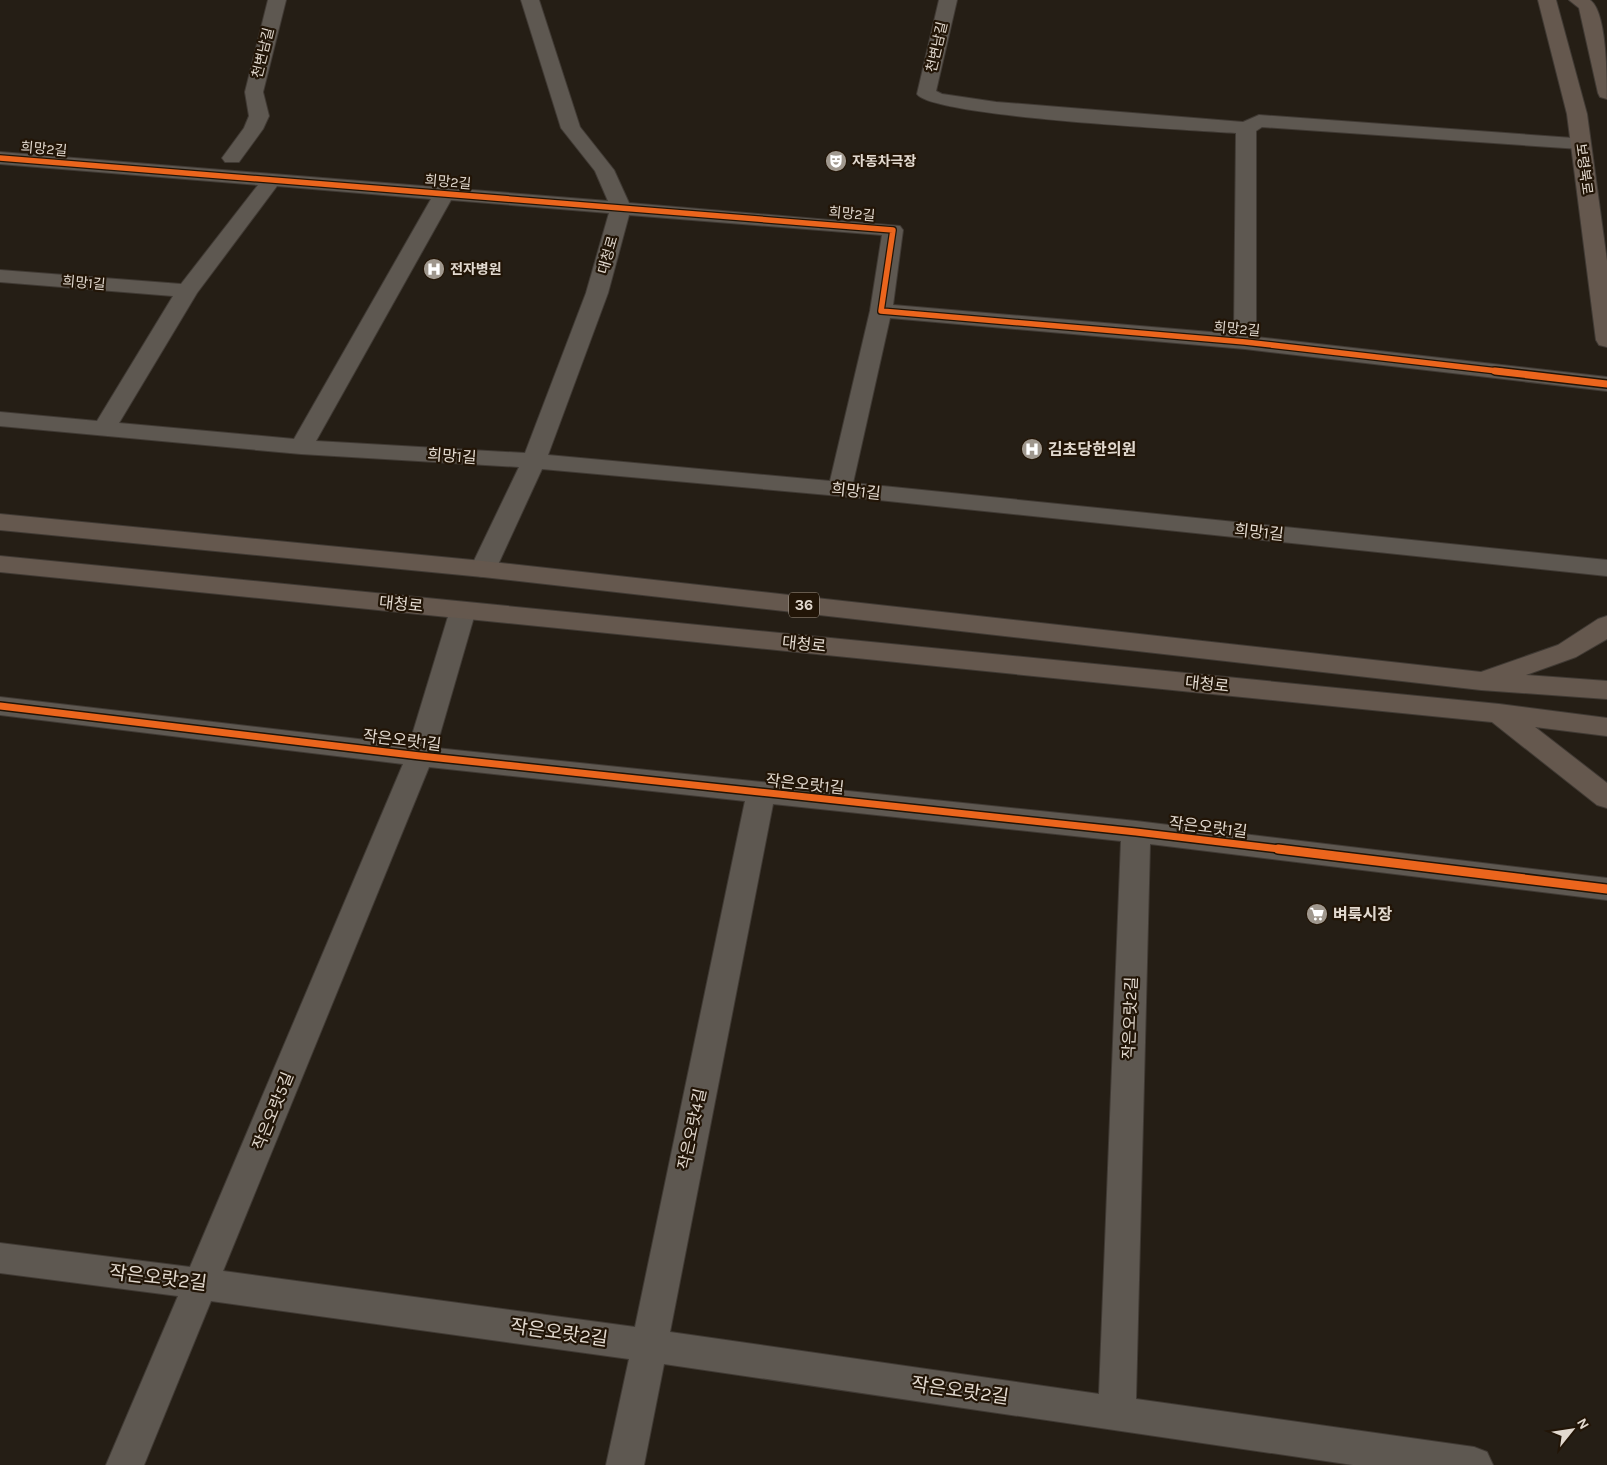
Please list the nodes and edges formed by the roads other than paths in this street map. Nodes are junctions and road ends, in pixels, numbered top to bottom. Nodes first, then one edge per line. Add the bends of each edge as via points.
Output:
1 (277, 0) edge
2 (530, 0) edge
3 (948, 0) edge
4 (1547, 0) edge
5 (1578, 0) edge
6 (1607, 93) edge
7 (1246, 128) junction
8 (1580, 143) junction
9 (0, 158) edge
10 (232, 158) dead end
11 (272, 180) junction
12 (444, 194) junction
13 (621, 208) junction
14 (0, 276) edge
15 (187, 291) junction
16 (881, 311) junction
17 (1607, 340) edge
18 (1245, 342) junction
19 (1607, 384) edge
20 (0, 419) edge
21 (104, 429) junction
22 (301, 447) junction
23 (534, 461) junction
24 (840, 489) junction
25 (0, 522) edge
26 (0, 564) edge
27 (1607, 568) edge
28 (483, 569) junction
29 (463, 610) junction
30 (1607, 625) edge
31 (1481, 681) junction
32 (1607, 690) edge
33 (0, 706) edge
34 (1499, 714) junction
35 (1607, 727) edge
36 (420, 756) junction
37 (761, 793) junction
38 (1607, 798) edge
39 (1136, 832) junction
40 (1607, 889) edge
41 (0, 1258) edge
42 (202, 1283) junction
43 (648, 1345) junction
44 (1117, 1414) junction
45 (125, 1465) edge
46 (625, 1465) edge
47 (1474, 1465) edge

1 - 10 street, 천변남길 via 254,92 259,116
2 - 13 street via 571,128 604,170
3 - 7 street, 천변남길 via 926,94 938,99 996,108
4 - 8 main road, 보령북로 via 1577,114
5 - 6 main road via 1587,6
7 - 8 street via 1259,121
7 - 18 street, 희망2길
8 - 17 main road, 보령북로
9 - 11 street, 희망2길
11 - 12 street, 희망2길
11 - 15 street
12 - 13 street, 희망2길
12 - 22 street, 희망2길
13 - 16 street, 희망2길 via 893,230
13 - 23 street, 대청로 via 598,293
14 - 15 street, 희망1길
15 - 21 street
16 - 18 street, 희망2길
16 - 24 street, 희망2길
18 - 19 street, 희망2길
20 - 21 street, 희망1길
21 - 22 street, 희망1길
22 - 23 street, 희망1길
23 - 24 street, 희망1길
23 - 28 street, 대청로
24 - 27 street, 희망1길
25 - 28 main road, 대청로 / 36
26 - 29 main road, 대청로
28 - 31 main road, 대청로 / 36
29 - 34 main road, 대청로
29 - 36 street, 작은오랏5길
30 - 31 main road via 1567,651
31 - 32 main road, 대청로 / 36
33 - 36 street, 작은오랏1길
34 - 35 main road, 대청로
34 - 38 main road
36 - 37 street, 작은오랏1길
36 - 42 street, 작은오랏5길
37 - 39 street, 작은오랏1길
37 - 43 street, 작은오랏4길
39 - 40 street, 작은오랏1길
39 - 44 street, 작은오랏2길
41 - 42 street, 작은오랏2길
42 - 43 street, 작은오랏2길
42 - 45 street, 작은오랏5길
43 - 44 street, 작은오랏2길
43 - 46 street, 작은오랏4길
44 - 47 street, 작은오랏2길

